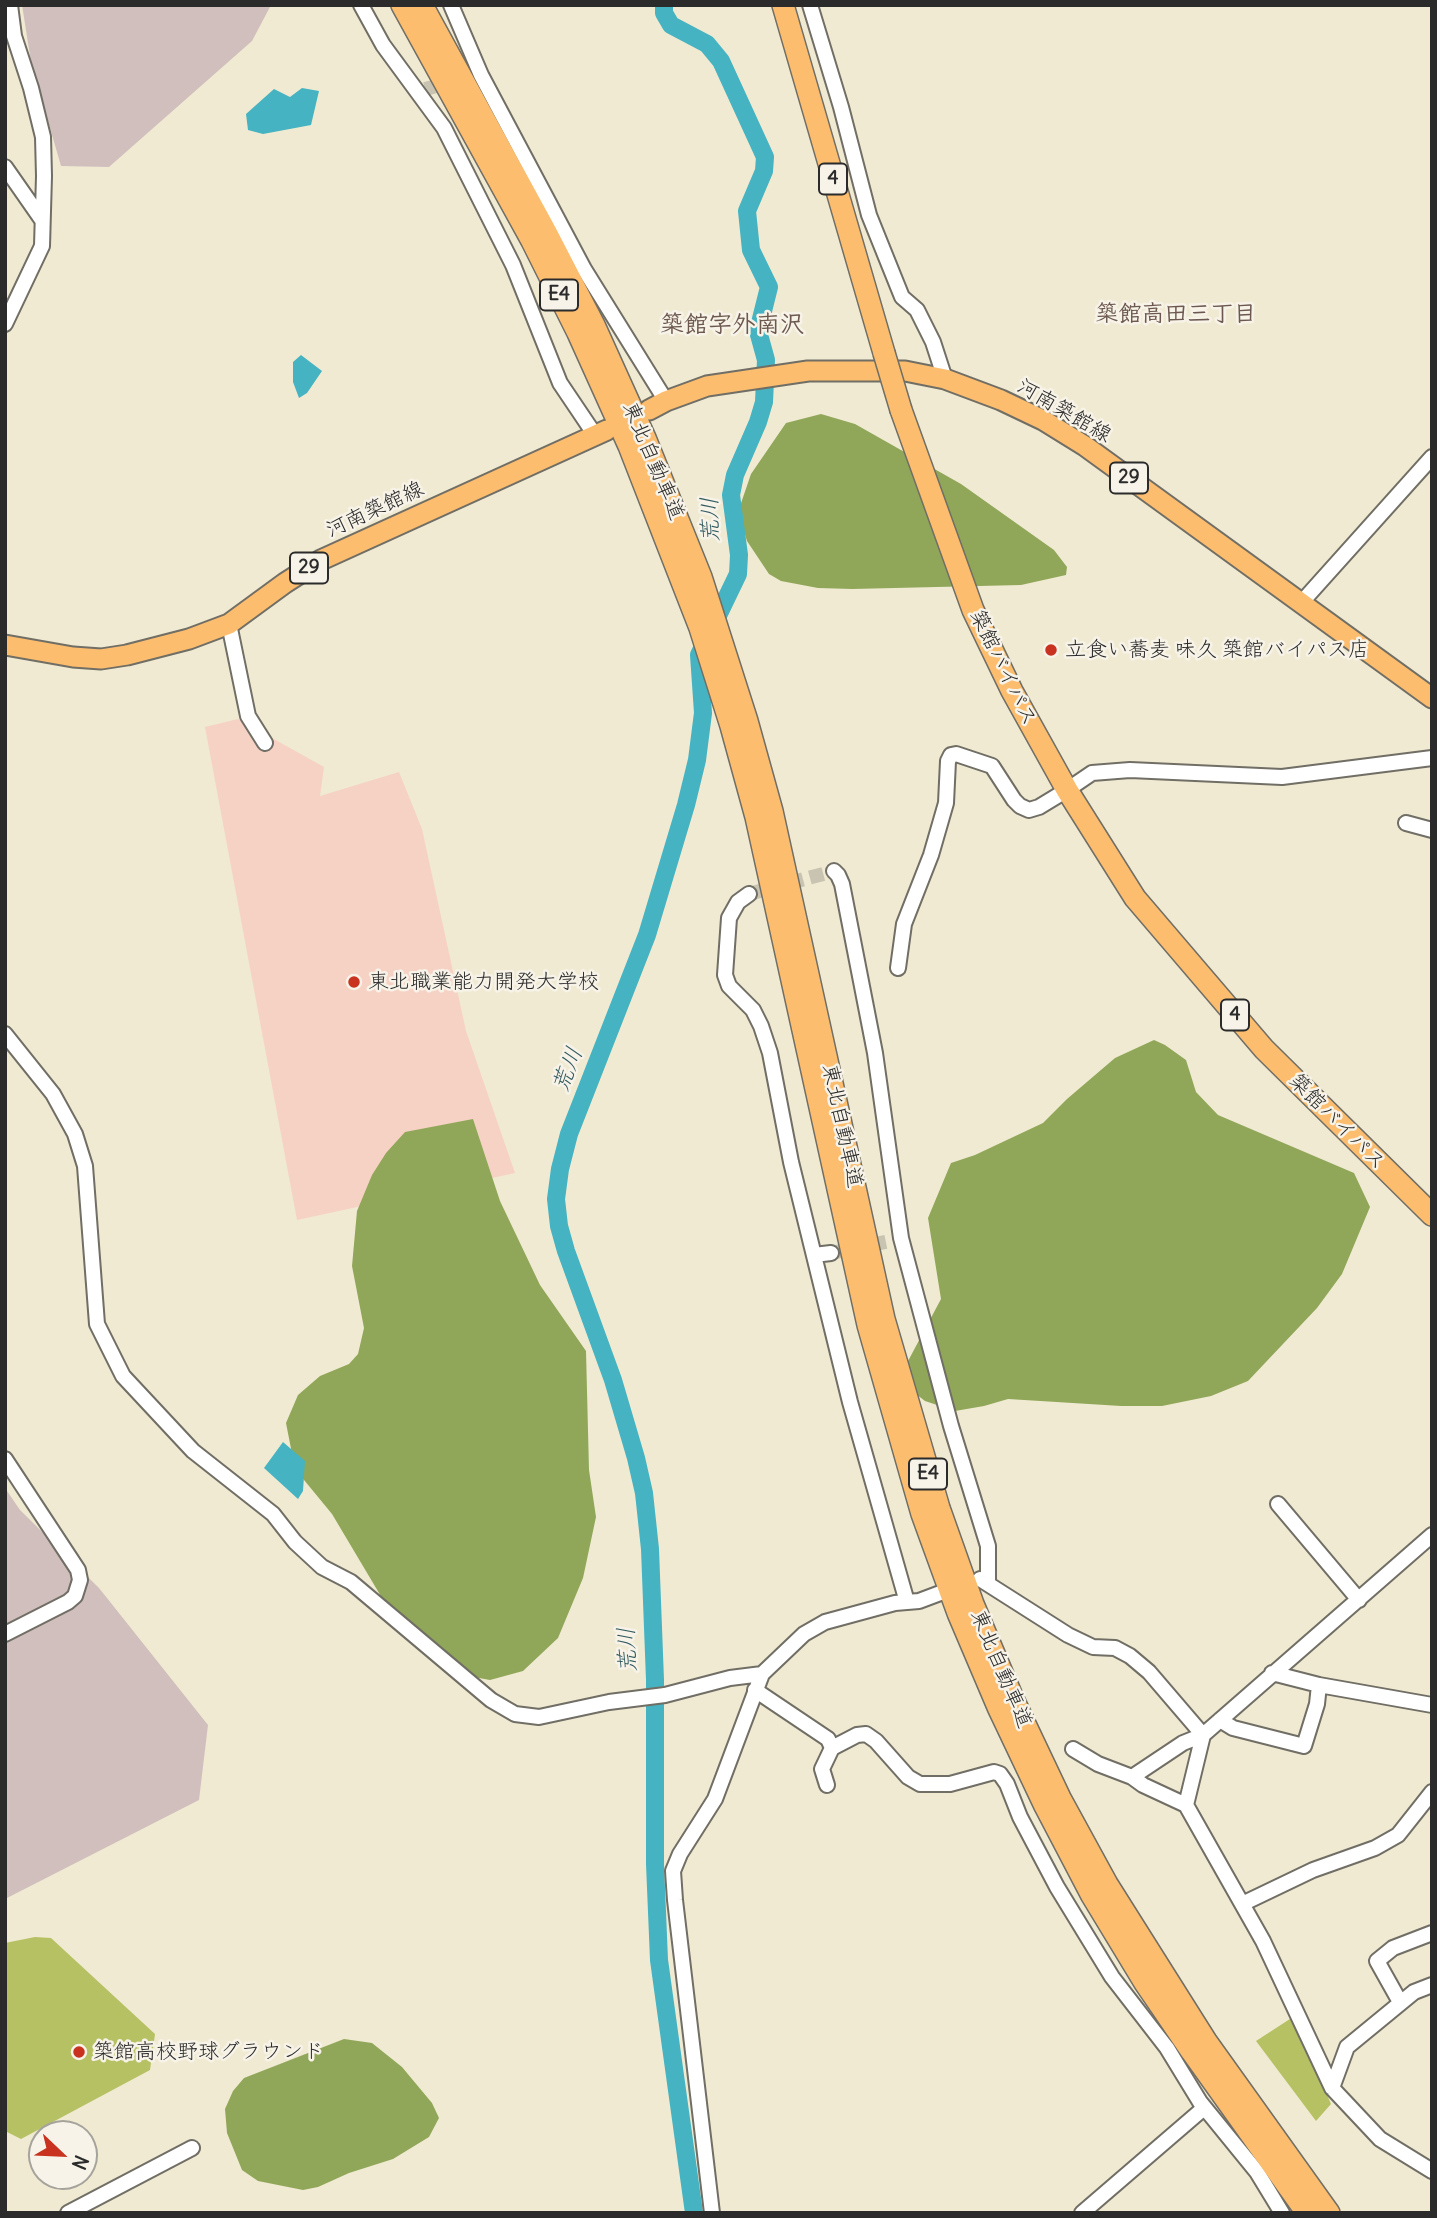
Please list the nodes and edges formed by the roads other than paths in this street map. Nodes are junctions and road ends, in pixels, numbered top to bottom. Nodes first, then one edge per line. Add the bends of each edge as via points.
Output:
1 (10, 5) edge
2 (361, 5) edge
3 (402, 5) edge
4 (422, 5) edge
5 (451, 5) edge
6 (783, 5) edge
7 (810, 5) edge
8 (5, 167) edge
9 (43, 220) junction
10 (5, 324) edge
11 (945, 379) junction
12 (658, 405) joint
13 (601, 432) joint
14 (1432, 457) edge
15 (1301, 603) junction
16 (229, 624) junction
17 (5, 645) edge
18 (1432, 698) edge
19 (265, 743) dead end
20 (1432, 758) edge
21 (1067, 790) junction
22 (1406, 823) dead end
23 (1432, 830) edge
24 (834, 871) dead end
25 (749, 894) tunnel mouth
26 (898, 968) dead end
27 (5, 1034) edge
28 (1432, 1215) edge
29 (831, 1253) tunnel mouth
30 (814, 1255) junction
31 (5, 1459) edge
32 (1278, 1503) dead end
33 (1432, 1535) edge
34 (943, 1592) dead end
35 (1359, 1600) junction
36 (907, 1602) junction
37 (5, 1634) edge
38 (1272, 1673) junction
39 (759, 1674) junction
40 (1319, 1685) junction
41 (755, 1690) junction
42 (1432, 1705) edge
43 (1220, 1720) junction
44 (1203, 1735) junction
45 (832, 1748) junction
46 (1073, 1749) dead end
47 (1132, 1777) junction
48 (827, 1785) dead end
49 (1432, 1792) edge
50 (1186, 1805) junction
51 (1242, 1904) junction
52 (1432, 1933) edge
53 (1432, 1985) edge
54 (1400, 2002) junction
55 (1332, 2088) junction
56 (1205, 2108) junction
57 (192, 2148) dead end
58 (1432, 2171) edge
59 (68, 2213) edge
60 (712, 2213) edge
61 (1082, 2213) edge
62 (1282, 2213) edge
63 (1307, 2213) edge
64 (1329, 2213) edge

1 - 9 street via 14,36 43,137
2 - 13 street via 383,45 422,90 444,128 513,265 560,383
3 - 63 highway, 東北自動車道 / E4 via 578,333 689,597 756,817 868,1325 922,1514 958,1613 998,1707 1091,1894 1145,1983
4 - 64 highway, 東北自動車道 / E4 via 594,325 701,577 772,811 884,1319 939,1508 973,1604 1054,1786 1107,1884 1206,2041
5 - 12 street via 478,76
6 - 21 highway, 築館バイパス / 4, bridge via 901,410 974,610
7 - 11 street via 869,215 902,297 917,310 933,342
8 - 9 street
9 - 10 street via 42,246
11 - 12 main road, 河南築館線 / 29 via 905,371 782,374 707,386
11 - 15 main road, 河南築館線 / 29 via 1054,426
13 - 16 main road, 河南築館線 / 29 via 321,560
14 - 15 street
15 - 18 main road, 河南築館線 / 29
16 - 17 main road, 河南築館線 / 29 via 189,639 101,659
16 - 19 street via 248,716
20 - 21 street via 1282,777 1130,770 1091,773
21 - 26 street via 1029,810 1014,800 992,766 951,755 946,803 904,924
21 - 28 highway, 築館バイパス / 4 via 1135,898 1264,1049
22 - 23 street
24 - 44 street via 842,884 875,1053 896,1239 988,1546 984,1581 1068,1635 1130,1656
25 - 30 street via 729,918 725,975 729,986 753,1010 764,1035
27 - 39 street via 54,1094 75,1134 85,1166 97,1324 123,1376 193,1451 273,1514 322,1567 351,1582 491,1700 515,1714 538,1717
29 - 30 street
30 - 36 street
31 - 37 street via 78,1570 80,1580 68,1602
32 - 35 street
33 - 35 street
34 - 36 street
35 - 38 street
36 - 39 street via 837,1619 809,1631
38 - 40 street
38 - 43 street
39 - 41 street
40 - 42 street
40 - 43 street via 1304,1746 1233,1728
41 - 45 street via 828,1739
41 - 60 street via 715,1799 673,1871
43 - 44 street
44 - 47 street
44 - 50 street
45 - 48 street via 822,1769
45 - 56 street via 866,1734 919,1784 950,1784 1000,1774 1079,1924
46 - 47 street
47 - 50 street
49 - 51 street via 1398,1835 1376,1848 1313,1870
50 - 51 street
51 - 55 street
52 - 54 street via 1393,1948 1377,1961
53 - 54 street
54 - 55 street via 1347,2047
55 - 58 street via 1380,2139
56 - 61 street
56 - 62 street via 1257,2172
57 - 59 street

